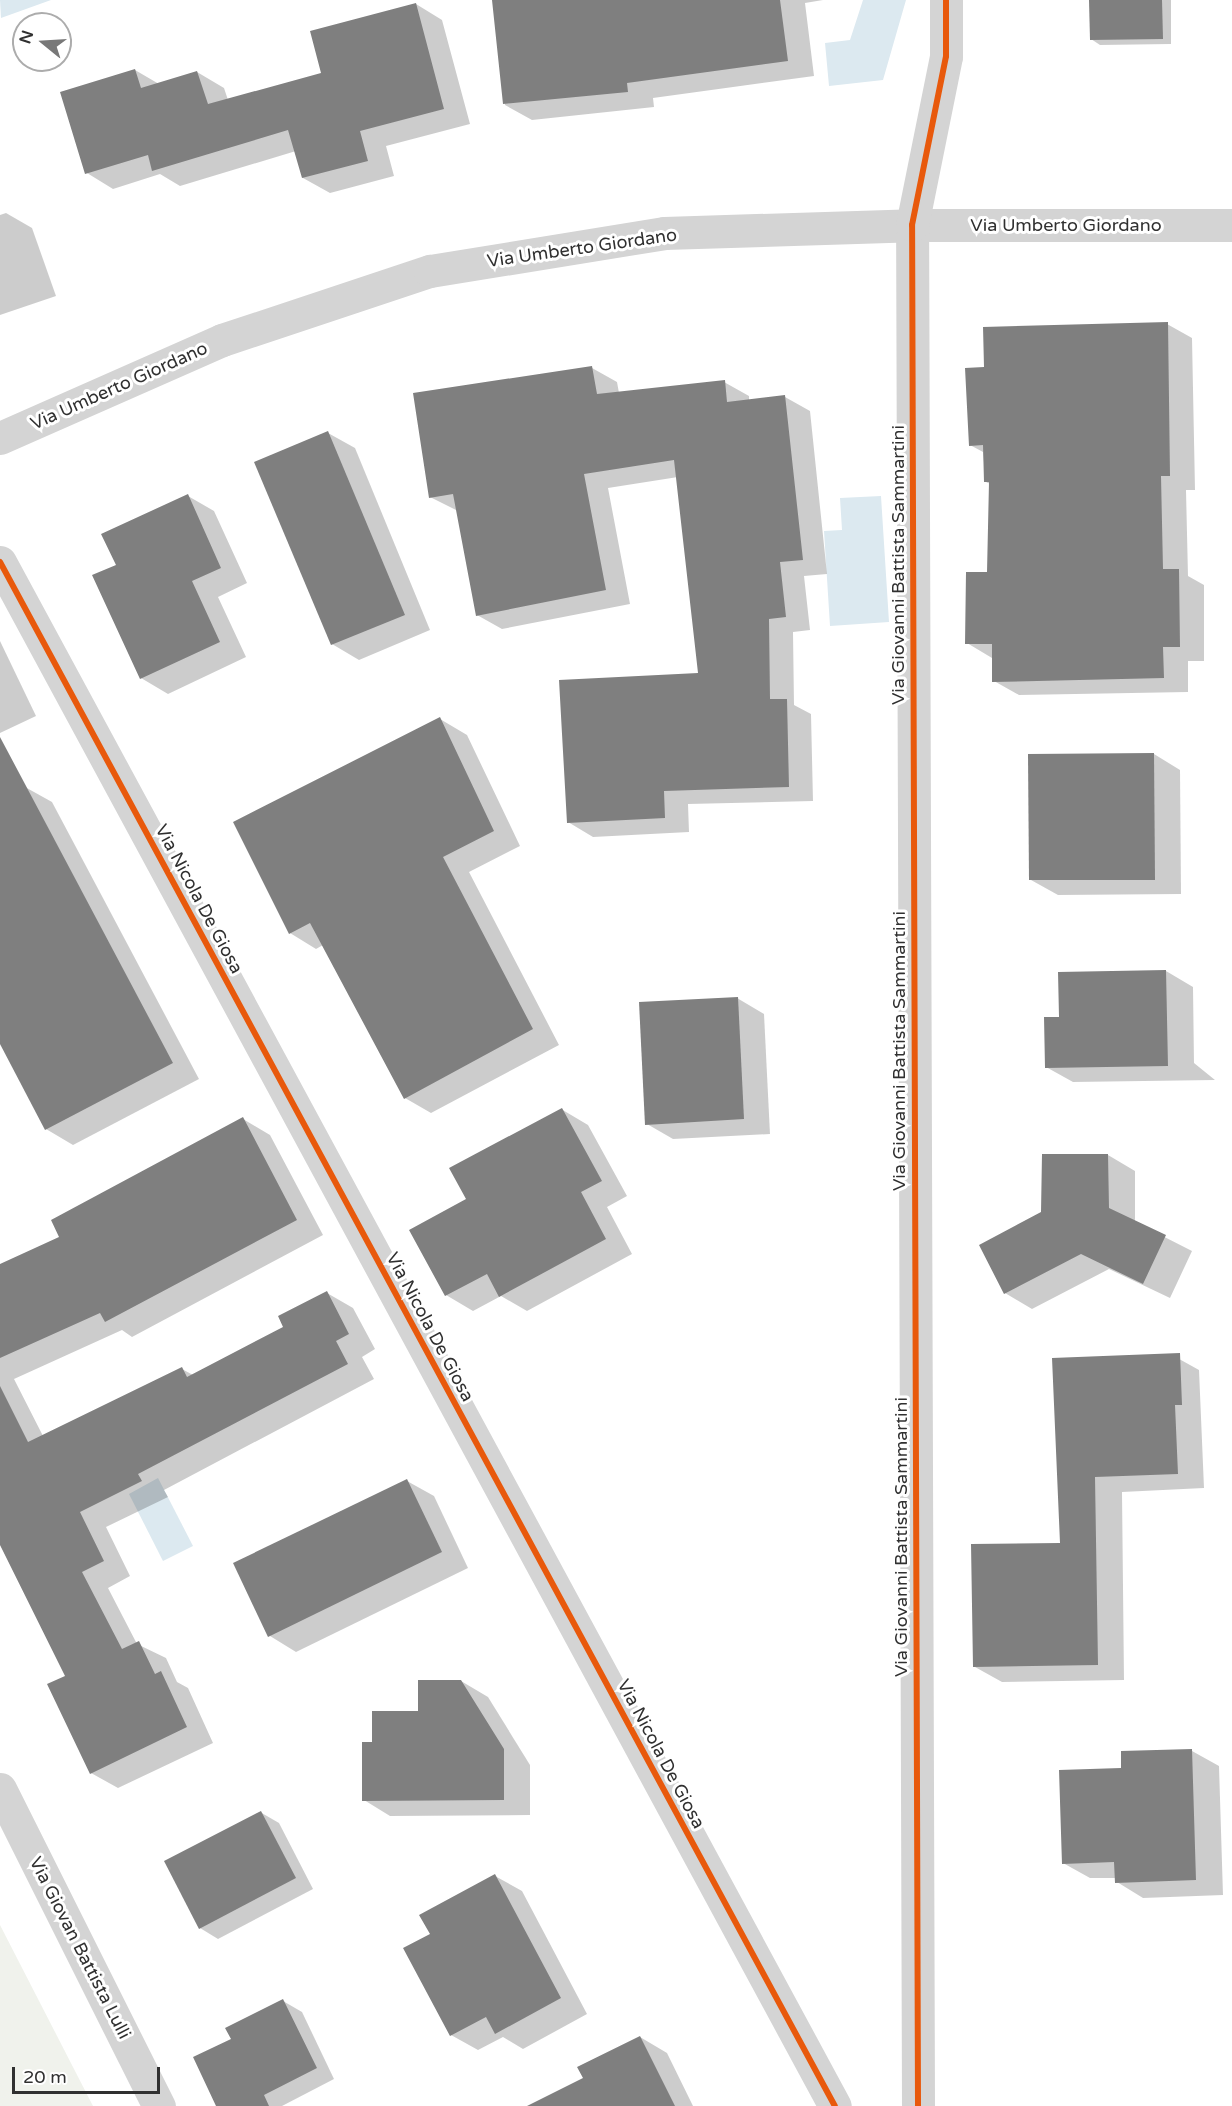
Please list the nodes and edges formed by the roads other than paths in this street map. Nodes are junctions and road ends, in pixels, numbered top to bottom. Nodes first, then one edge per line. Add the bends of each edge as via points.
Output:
1 (946, 0) edge
2 (912, 225) junction
3 (1232, 225) edge
4 (0, 438) edge
5 (0, 562) edge
6 (0, 1789) edge
7 (159, 2106) edge
8 (834, 2106) edge
9 (918, 2106) edge

1 - 2 street, Via Giovanni Battista Sammartini via 945,56
2 - 3 street, Via Umberto Giordano
2 - 4 street, Via Umberto Giordano via 664,233 430,271 222,340
2 - 9 street, Via Giovanni Battista Sammartini
5 - 8 street, Via Nicola De Giosa
6 - 7 street, Via Giovan Battista Lulli

